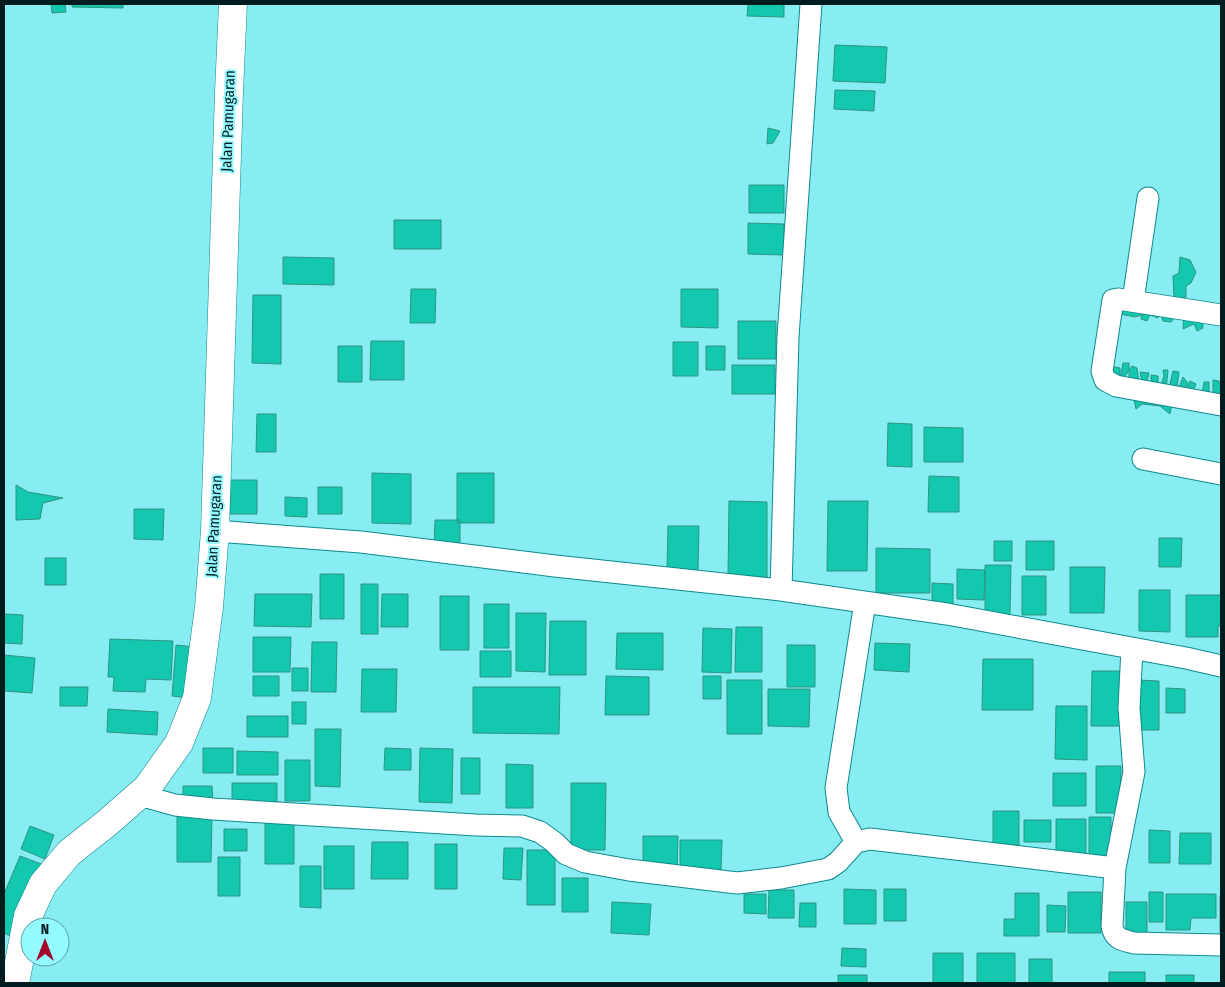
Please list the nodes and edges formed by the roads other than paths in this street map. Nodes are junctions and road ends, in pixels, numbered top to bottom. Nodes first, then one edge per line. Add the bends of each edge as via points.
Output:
1 (233, 4) edge
2 (811, 4) edge
3 (1148, 198) dead end
4 (1133, 302) junction
5 (1221, 315) edge
6 (1221, 405) edge
7 (1143, 459) dead end
8 (1221, 474) edge
9 (215, 531) junction
10 (781, 590) junction
11 (865, 602) junction
12 (1132, 648) junction
13 (1221, 666) edge
14 (139, 795) junction
15 (856, 842) junction
16 (1116, 868) junction
17 (1221, 945) edge
18 (15, 983) edge

1 - 9 street, Jalan Pamugaran
2 - 10 street via 788,337
3 - 4 street
4 - 5 street
4 - 6 street via 1113,300 1103,366 1105,380 1116,386
7 - 8 street
9 - 10 street via 360,542
9 - 14 street, Jalan Pamugaran via 209,606 196,698 179,743
10 - 11 street
11 - 12 street
11 - 15 street via 836,788 839,812
12 - 13 street
12 - 16 street via 1129,708 1134,772
14 - 15 street via 175,805 214,810 522,826 540,832 566,854 585,862 737,883 828,869
14 - 18 street, Jalan Pamugaran via 69,853 43,884 28,916
15 - 16 street via 870,839
16 - 17 street via 1112,926 1117,937 1134,942

